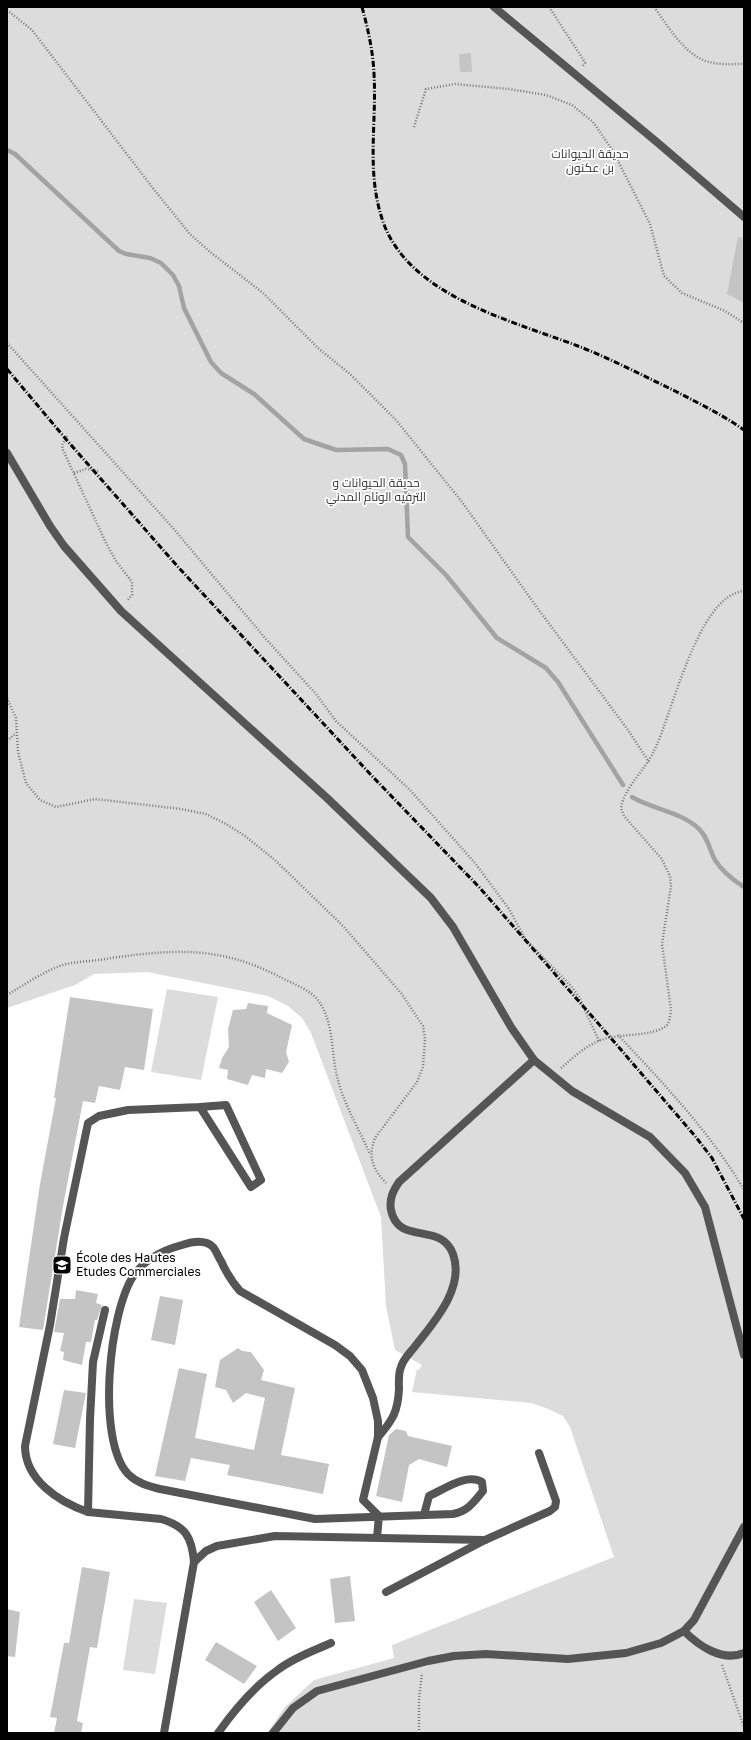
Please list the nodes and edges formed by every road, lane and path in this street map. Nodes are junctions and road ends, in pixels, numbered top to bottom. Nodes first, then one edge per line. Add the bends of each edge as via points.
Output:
1 (494, 7) edge
2 (549, 7) edge
3 (654, 7) edge
4 (7, 10) edge
5 (744, 64) edge
6 (576, 75) junction
7 (414, 127) dead end
8 (744, 217) edge
9 (744, 323) edge
10 (7, 343) edge
11 (67, 436) dead end
12 (7, 453) edge
13 (98, 471) dead end
14 (74, 473) junction
15 (744, 591) edge
16 (121, 611) junction
17 (7, 698) edge
18 (16, 733) junction
19 (7, 741) edge
20 (648, 762) junction
21 (7, 995) edge
22 (618, 1035) junction
23 (599, 1041) junction
24 (534, 1060) junction
25 (552, 1076) junction
26 (200, 1107) junction
27 (370, 1155) junction
28 (393, 1190) junction
29 (744, 1190) edge
30 (104, 1310) dead end
31 (744, 1355) edge
32 (378, 1437) junction
33 (539, 1453) dead end
34 (88, 1512) junction
35 (424, 1515) junction
36 (379, 1516) junction
37 (744, 1527) edge
38 (377, 1537) junction
39 (485, 1540) junction
40 (194, 1562) junction
41 (386, 1592) dead end
42 (684, 1631) junction
43 (331, 1643) dead end
44 (718, 1653) junction
45 (744, 1653) edge
46 (424, 1662) junction
47 (744, 1727) edge
48 (164, 1733) edge
49 (218, 1733) edge
50 (273, 1733) edge
51 (419, 1733) edge

1 - 6 street
2 - 6 path via 585,63
3 - 5 path via 677,38 694,54 709,62
4 - 20 path via 32,30 189,233 263,293 396,420 462,502 628,730
6 - 8 street
7 - 9 path via 426,89 455,84 546,95 572,105 593,122 613,151 650,224 664,276 682,293 725,311
10 - 23 path via 173,528 265,638 316,694 336,722 410,790 475,863 508,909 526,940 579,997
11 - 14 path via 62,445
12 - 16 street via 59,540
13 - 14 path via 86,469
14 - 16 path via 106,543 132,582 132,595
15 - 20 path via 731,594 723,601 695,642 659,740
16 - 24 street via 327,798 431,898 453,927 511,1027
17 - 18 path via 16,718
18 - 19 path
18 - 27 path via 26,783 32,792 47,804 56,807 95,799 181,809 206,814 245,836 276,861 343,926 401,993 423,1026 423,1067 417,1082 375,1138
20 - 22 path via 625,795 621,808 624,816 661,858 670,876 671,886 662,944 671,1010 667,1024 658,1030
21 - 27 path via 51,970 67,964 154,952 216,954 249,962 306,990 319,1001 329,1026 336,1076
22 - 23 path
22 - 29 path via 649,1067 715,1147
23 - 25 path via 575,1056
24 - 25 street
24 - 28 street
25 - 31 street via 598,1108 650,1137 685,1173 705,1207
26 - 26 street via 251,1187 261,1180 226,1105
26 - 34 street via 128,1110 99,1116 88,1123 64,1238 50,1325 25,1446 25,1458 30,1471 44,1486 70,1506
27 - 28 path via 375,1169
28 - 32 street via 391,1202 396,1223 408,1231 435,1235 442,1239 453,1253 456,1275 446,1302 401,1367 398,1407 392,1421
30 - 34 street via 93,1362
32 - 36 street via 363,1500
32 - 36 street via 378,1421 373,1398 362,1370 350,1356 240,1291 232,1282 213,1247 203,1242 192,1242 163,1250 146,1261 134,1275 124,1292 117,1315 108,1392 110,1422 117,1452 127,1473 138,1482 160,1489 316,1519
33 - 39 street via 556,1501 555,1507 550,1512
34 - 40 street via 172,1522 189,1537
35 - 35 street via 429,1496 466,1480 475,1478 482,1482 483,1491 468,1510 453,1514
35 - 36 street
36 - 38 street
37 - 42 street via 694,1620
38 - 39 street
38 - 40 street via 275,1536 217,1546 206,1551
39 - 41 street
40 - 48 street
42 - 44 street via 705,1648
42 - 46 street via 661,1643 595,1658 486,1654 454,1656
43 - 49 street via 279,1668 262,1681 234,1710
44 - 45 street via 730,1656
44 - 47 path
46 - 50 street via 317,1691 293,1708
46 - 51 path via 419,1699

